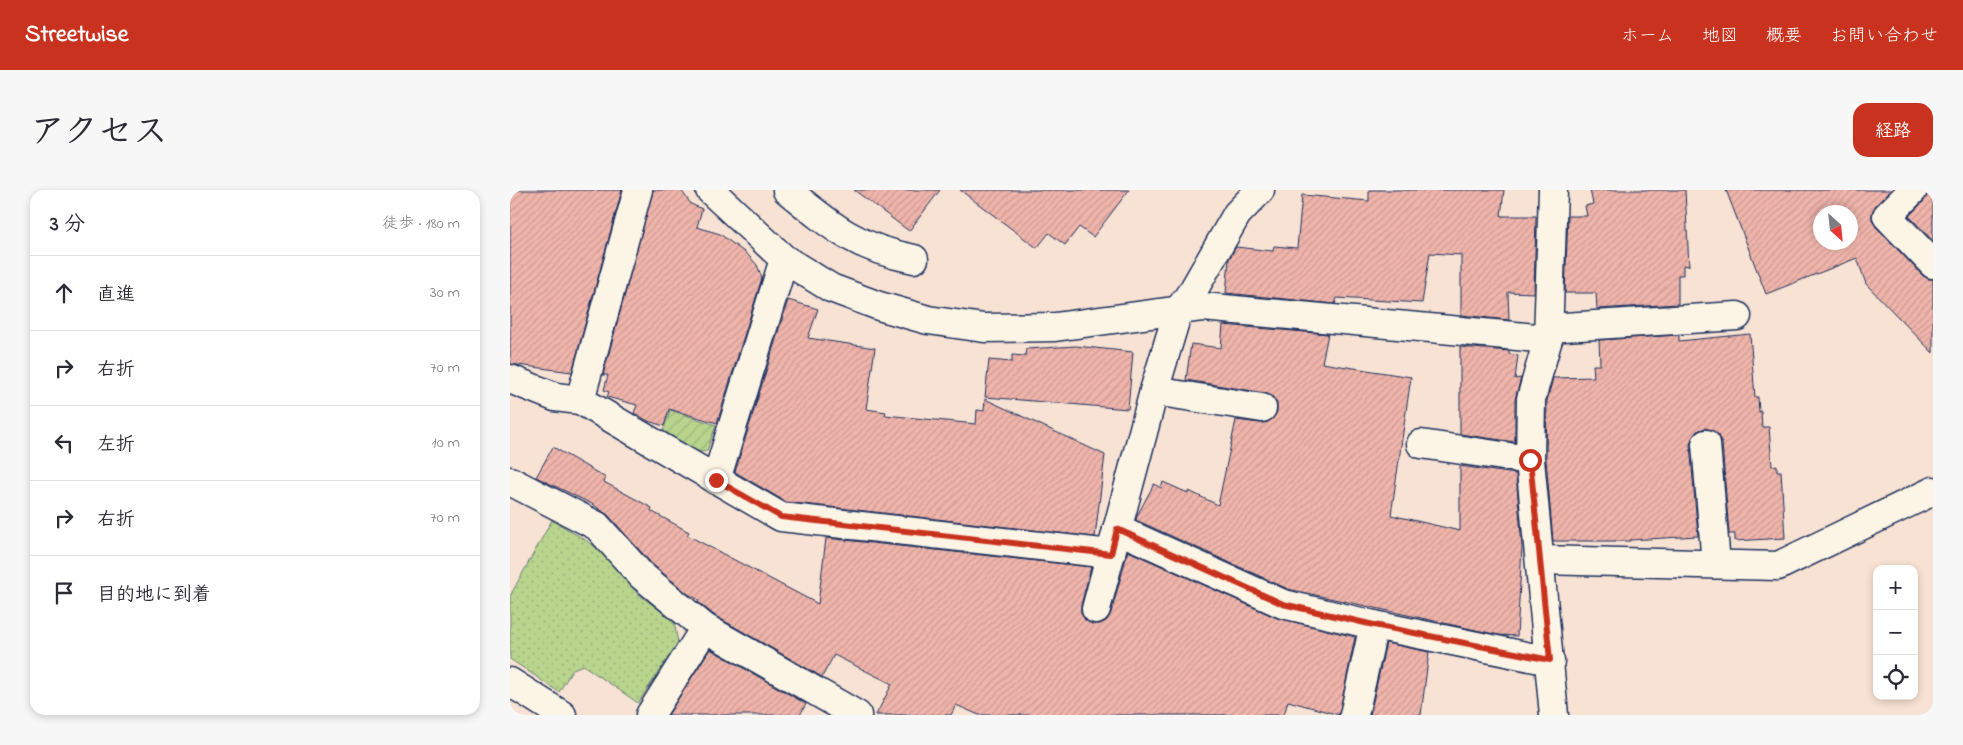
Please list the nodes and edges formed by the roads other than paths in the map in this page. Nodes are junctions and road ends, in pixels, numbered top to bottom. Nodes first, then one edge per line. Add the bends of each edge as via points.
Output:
1 (638, 190) edge
2 (710, 190) edge
3 (787, 190) edge
4 (1260, 190) edge
5 (1552, 190) edge
6 (1913, 190) edge
7 (784, 259) junction
8 (914, 259) dead end
9 (1933, 264) edge
10 (1178, 311) junction
11 (1737, 316) dead end
12 (1548, 333) junction
13 (510, 379) edge
14 (1154, 391) junction
15 (580, 400) junction
16 (1262, 408) dead end
17 (1421, 444) dead end
18 (1706, 444) dead end
19 (1530, 460) junction
20 (716, 480) junction
21 (510, 481) edge
22 (1933, 491) edge
23 (1114, 542) junction
24 (1540, 560) junction
25 (1716, 564) junction
26 (1096, 609) dead end
27 (1374, 625) junction
28 (705, 628) junction
29 (1550, 660) junction
30 (510, 682) edge
31 (562, 715) edge
32 (650, 715) edge
33 (857, 715) edge
34 (1354, 715) edge
35 (1554, 715) edge

1 - 15 street
2 - 7 street
3 - 8 street via 837,230 862,244
4 - 10 street via 1237,214
5 - 12 street
6 - 9 street via 1887,216
7 - 10 street via 831,288 879,306 928,320 984,328 1055,327
7 - 20 street
10 - 12 street via 1203,307
10 - 14 street
11 - 12 street
12 - 19 street via 1531,400
13 - 15 street via 555,397
14 - 16 street
14 - 23 street
15 - 20 street
17 - 19 street
18 - 25 street
19 - 24 street
20 - 23 street via 781,517
21 - 28 street via 597,526 641,575
22 - 25 street via 1778,566
23 - 26 street
23 - 27 street via 1283,604
24 - 25 street
24 - 29 street
27 - 29 street
27 - 34 street
28 - 32 street
28 - 33 street
29 - 35 street
30 - 31 street

